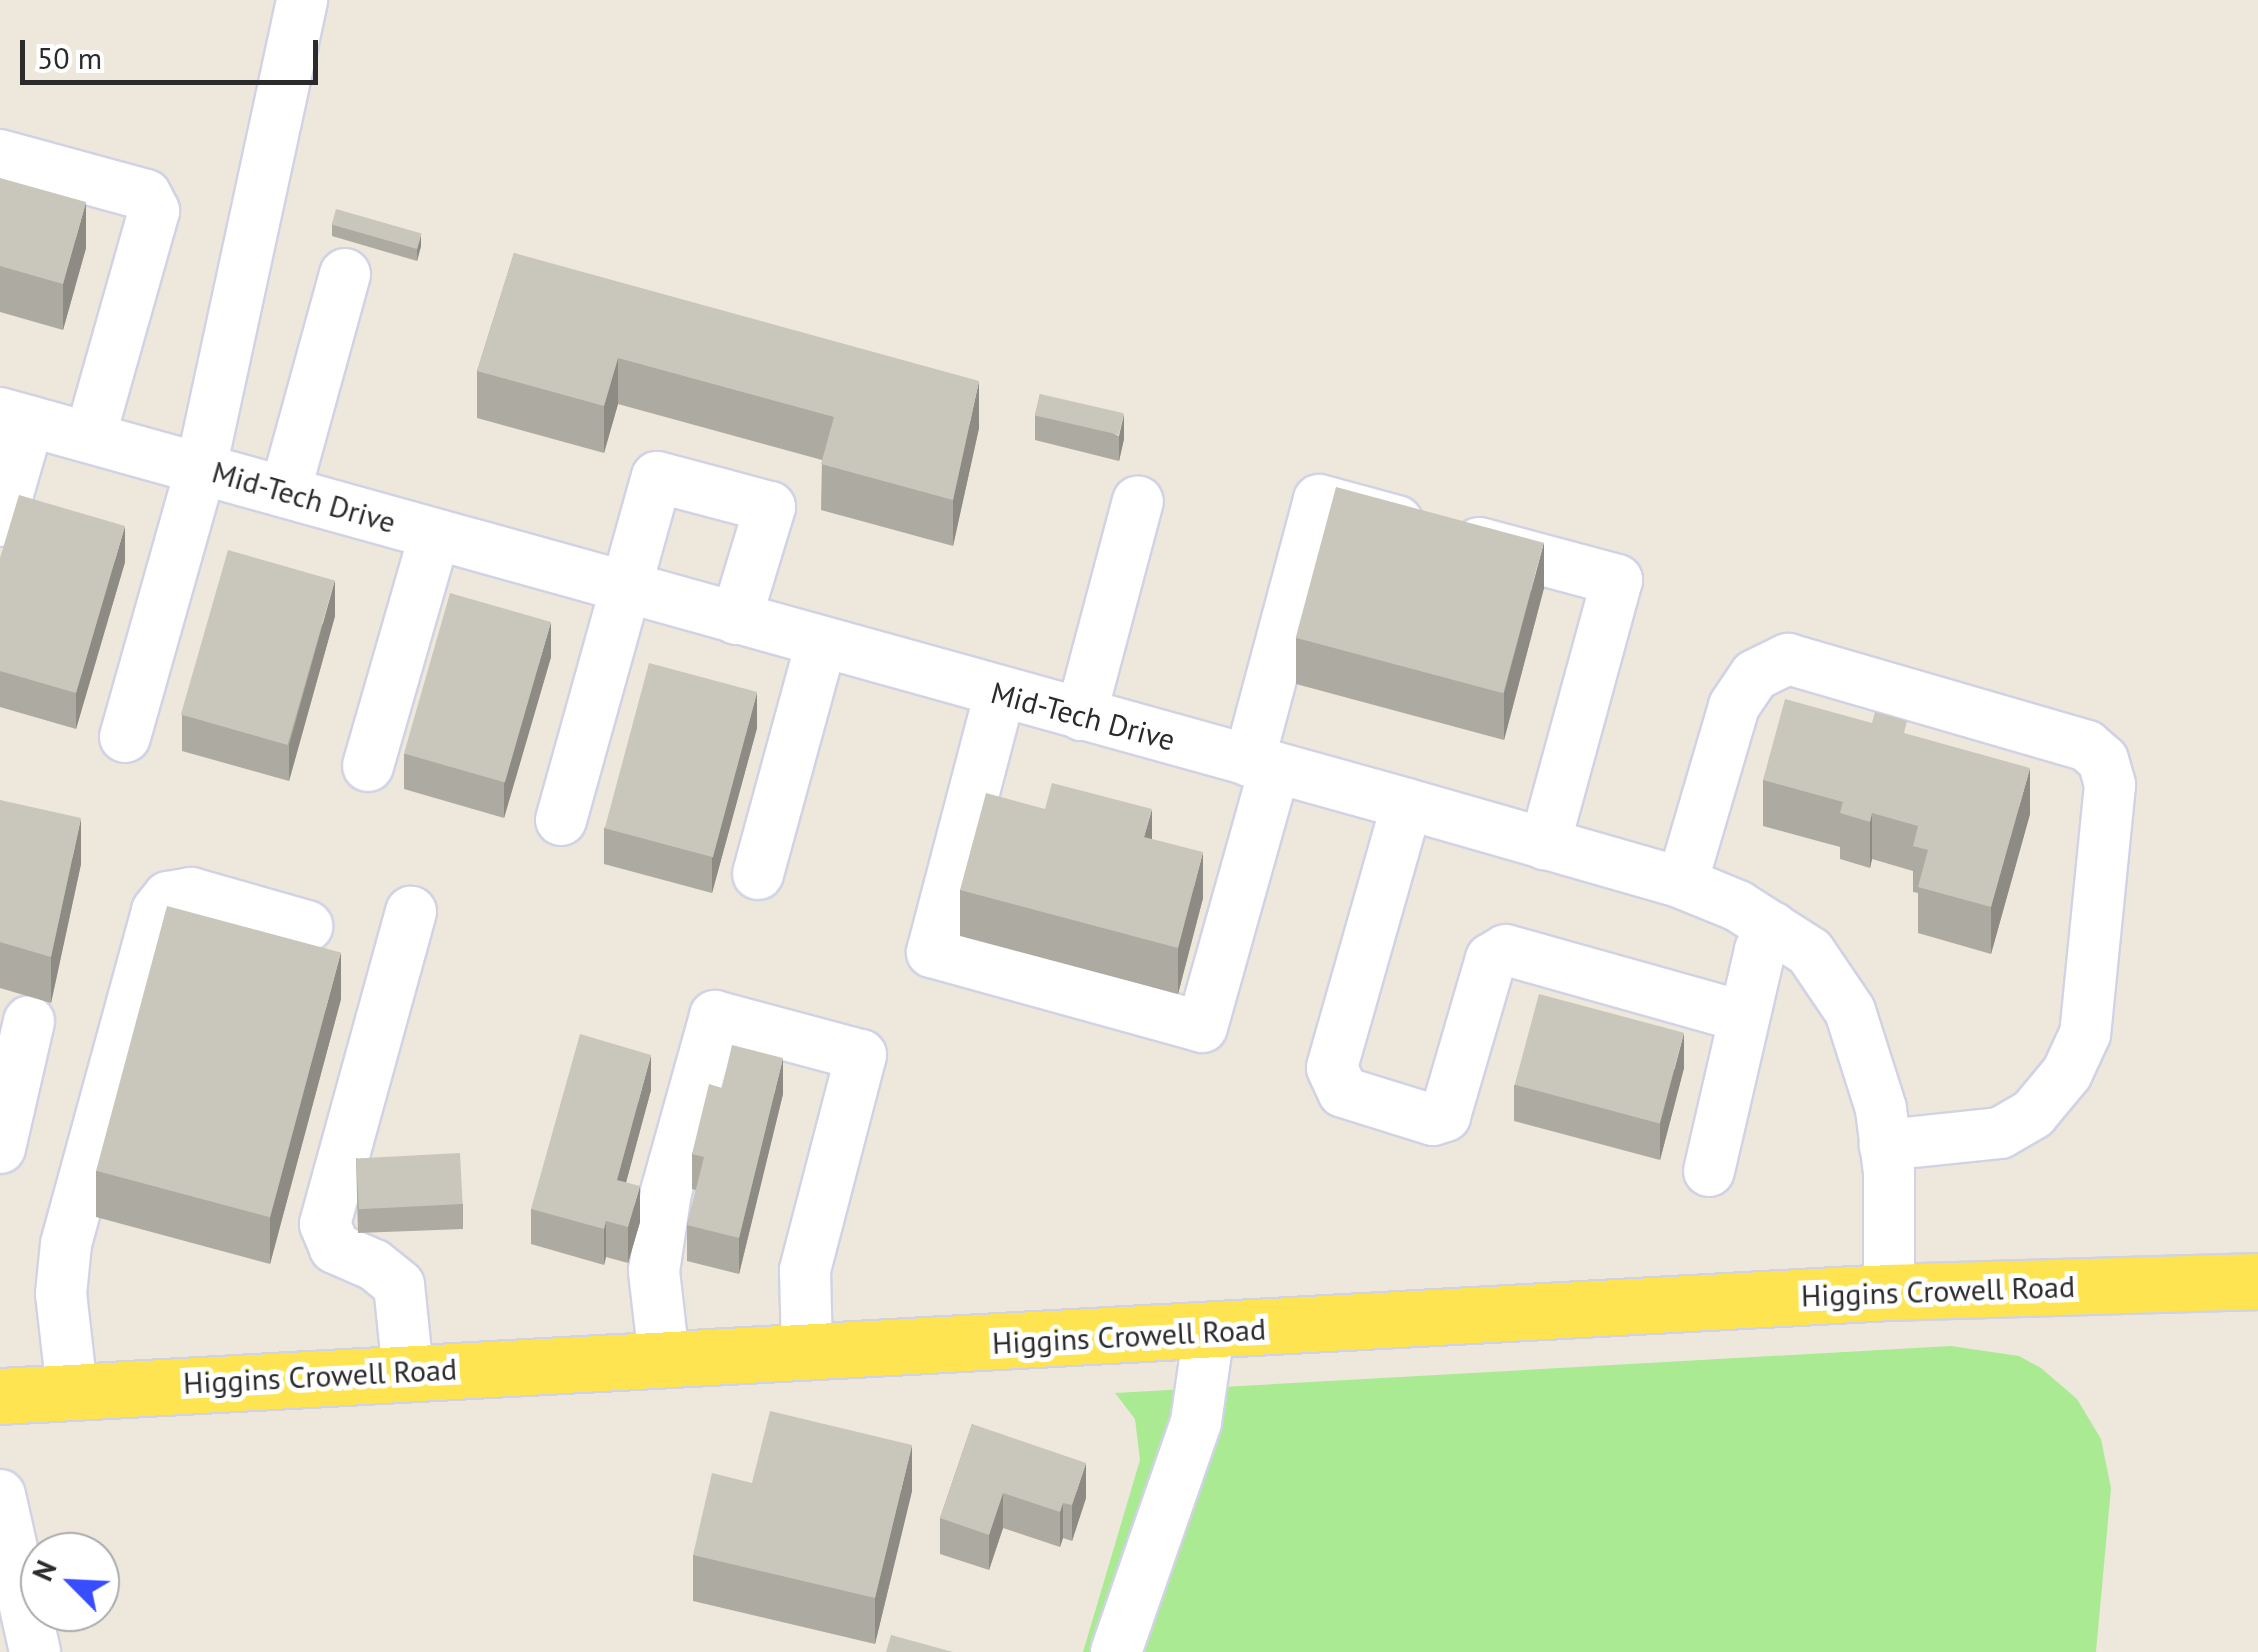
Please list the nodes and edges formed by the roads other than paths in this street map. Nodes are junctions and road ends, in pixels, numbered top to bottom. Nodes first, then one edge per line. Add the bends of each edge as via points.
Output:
1 (302, 0) edge
2 (0, 155) edge
3 (345, 274) dead end
4 (15, 417) edge
5 (90, 437) junction
6 (201, 468) junction
7 (285, 492) junction
8 (1138, 501) dead end
9 (0, 521) edge
10 (434, 534) junction
11 (626, 588) junction
12 (736, 619) junction
13 (821, 644) junction
14 (1000, 693) junction
15 (1081, 715) junction
16 (124, 737) dead end
17 (1262, 764) junction
18 (368, 766) dead end
19 (1407, 804) junction
20 (561, 820) dead end
21 (1545, 844) junction
22 (758, 874) dead end
23 (1682, 883) junction
24 (411, 912) dead end
25 (307, 926) dead end
26 (1772, 928) junction
27 (1744, 1017) junction
28 (30, 1021) dead end
29 (1885, 1145) junction
30 (0, 1148) edge
31 (1709, 1171) dead end
32 (2258, 1281) edge
33 (1889, 1292) junction
34 (1210, 1332) junction
35 (807, 1351) junction
36 (664, 1358) junction
37 (408, 1372) junction
38 (72, 1390) junction
39 (0, 1396) edge
40 (0, 1495) edge
41 (35, 1652) edge
42 (1116, 1652) edge

1 - 6 street
2 - 5 street via 146,195 154,211
3 - 7 street
4 - 5 street, Mid-Tech Drive
4 - 9 street
5 - 6 street, Mid-Tech Drive
6 - 7 street, Mid-Tech Drive
6 - 16 street
7 - 10 street, Mid-Tech Drive
8 - 15 street
10 - 11 street, Mid-Tech Drive
10 - 18 street
11 - 12 street, Mid-Tech Drive
11 - 12 street via 657,477 751,502 770,508
11 - 20 street
12 - 13 street, Mid-Tech Drive
13 - 14 street, Mid-Tech Drive
13 - 22 street
14 - 15 street, Mid-Tech Drive
14 - 17 street via 932,952 1202,1027
15 - 17 street, Mid-Tech Drive
17 - 19 street, Mid-Tech Drive
17 - 21 street via 1319,500 1616,580
19 - 21 street, Mid-Tech Drive
19 - 27 street via 1332,1068 1343,1092 1434,1120 1445,1116 1492,958 1506,950
21 - 23 street, Mid-Tech Drive
23 - 26 street, Mid-Tech Drive
23 - 29 street via 1734,706 1756,676 1788,658 2087,746 2103,760 2110,785 2084,1034 2066,1073 2033,1114 2000,1133
24 - 37 street via 325,1224 335,1248 374,1265 399,1286
25 - 38 street via 191,893 168,897 157,911 66,1244 61,1294
26 - 27 street
26 - 29 street, Mid-Tech Drive via 1810,952 1850,1010 1870,1066
27 - 31 street
28 - 30 street
29 - 33 street, Mid-Tech Drive
32 - 33 main road, Higgins Crowell Road
33 - 34 main road, Higgins Crowell Road
34 - 35 main road, Higgins Crowell Road
34 - 42 street via 1196,1422
35 - 36 main road, Higgins Crowell Road
35 - 36 street via 805,1270 861,1054 715,1016 666,1192 654,1271
36 - 37 main road, Higgins Crowell Road
37 - 38 main road, Higgins Crowell Road
38 - 39 main road, Higgins Crowell Road
40 - 41 street

